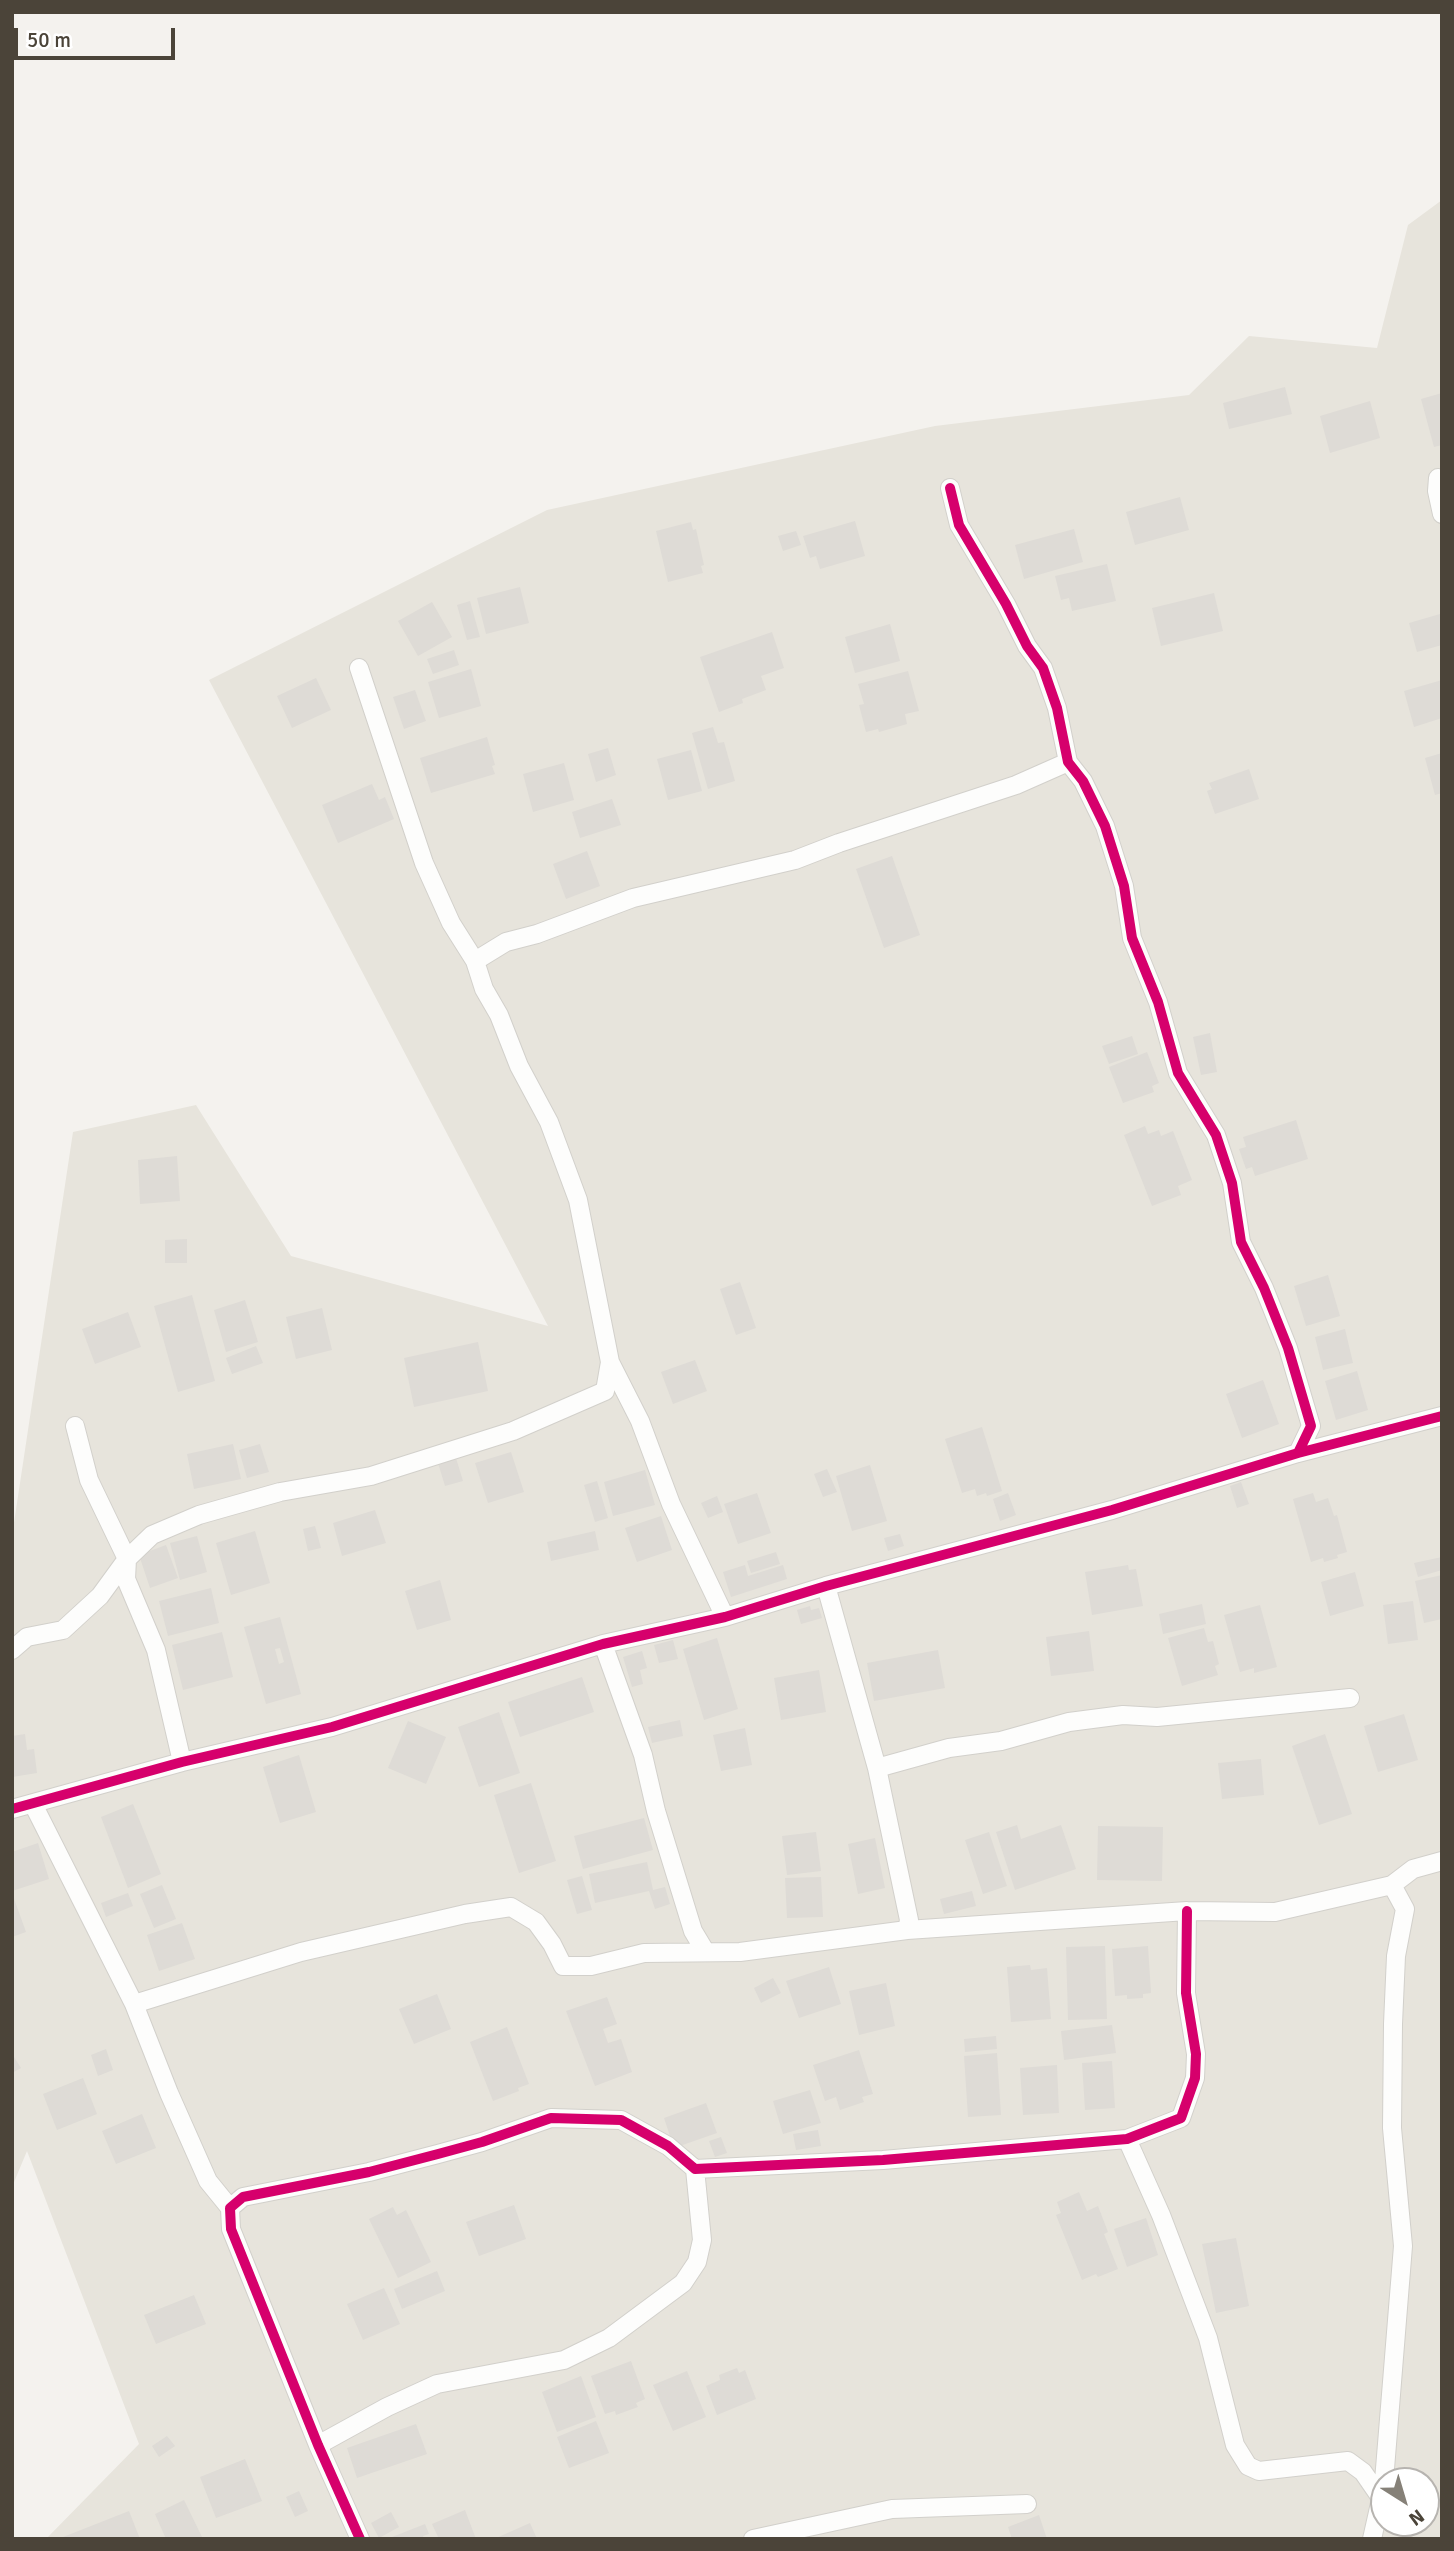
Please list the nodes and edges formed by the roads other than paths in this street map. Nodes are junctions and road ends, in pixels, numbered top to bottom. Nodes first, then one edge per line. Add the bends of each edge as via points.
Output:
1 (1438, 478) dead end
2 (950, 488) dead end
3 (1442, 514) edge
4 (359, 668) dead end
5 (1068, 762) junction
6 (475, 961) junction
7 (610, 1362) junction
8 (1442, 1416) edge
9 (75, 1426) dead end
10 (1298, 1453) junction
11 (127, 1559) junction
12 (826, 1586) junction
13 (725, 1617) junction
14 (603, 1644) junction
15 (12, 1650) edge
16 (1350, 1699) dead end
17 (182, 1762) junction
18 (877, 1768) junction
19 (33, 1804) junction
20 (12, 1809) edge
21 (1442, 1861) edge
22 (1392, 1885) junction
23 (1187, 1911) junction
24 (907, 1930) junction
25 (705, 1951) junction
26 (134, 2004) junction
27 (1128, 2139) junction
28 (695, 2169) junction
29 (230, 2208) junction
30 (318, 2445) junction
31 (1385, 2467) edge
32 (1370, 2483) edge
33 (1027, 2504) dead end
34 (360, 2539) edge
35 (753, 2539) edge

1 - 3 street
2 - 5 street via 959,525 1043,668
4 - 6 street via 424,863 451,923
5 - 6 street via 1016,785 795,860 633,898 506,942
5 - 10 street via 1105,826 1124,886 1132,938 1158,1002 1178,1073 1216,1135 1232,1183 1241,1242 1288,1348 1311,1426
6 - 7 street via 519,1066 549,1122 578,1200
7 - 11 street via 605,1391 513,1431 371,1476 280,1492 199,1515 152,1535
7 - 13 street
8 - 10 street
9 - 11 street via 89,1480
10 - 12 street via 1112,1510
11 - 15 street via 100,1596 63,1630 27,1637
11 - 17 street via 126,1579 156,1650
12 - 13 street
12 - 18 street
13 - 14 street
14 - 17 street via 332,1727
14 - 25 street via 643,1755 693,1931
16 - 18 street via 1069,1722
17 - 19 street
18 - 24 street via 909,1920
19 - 20 street
19 - 26 street
21 - 22 street via 1413,1869
22 - 23 street via 1275,1912
22 - 31 street via 1405,1909 1396,1956 1392,2128 1403,2246
23 - 24 street
23 - 27 street via 1186,1993 1196,2053 1195,2078 1181,2118
24 - 25 street via 740,1952
25 - 26 street via 563,1966 536,1922 511,1907 301,1952
26 - 29 street via 208,2181
27 - 28 street via 883,2160
27 - 32 street via 1208,2338 1236,2445 1248,2466 1259,2471 1348,2462
28 - 29 street via 668,2146 621,2120 551,2118 369,2172 243,2197
28 - 30 street via 702,2240 697,2262 683,2283 609,2338 564,2360 437,2384
29 - 30 street via 231,2229
30 - 34 street
33 - 35 street via 892,2509

